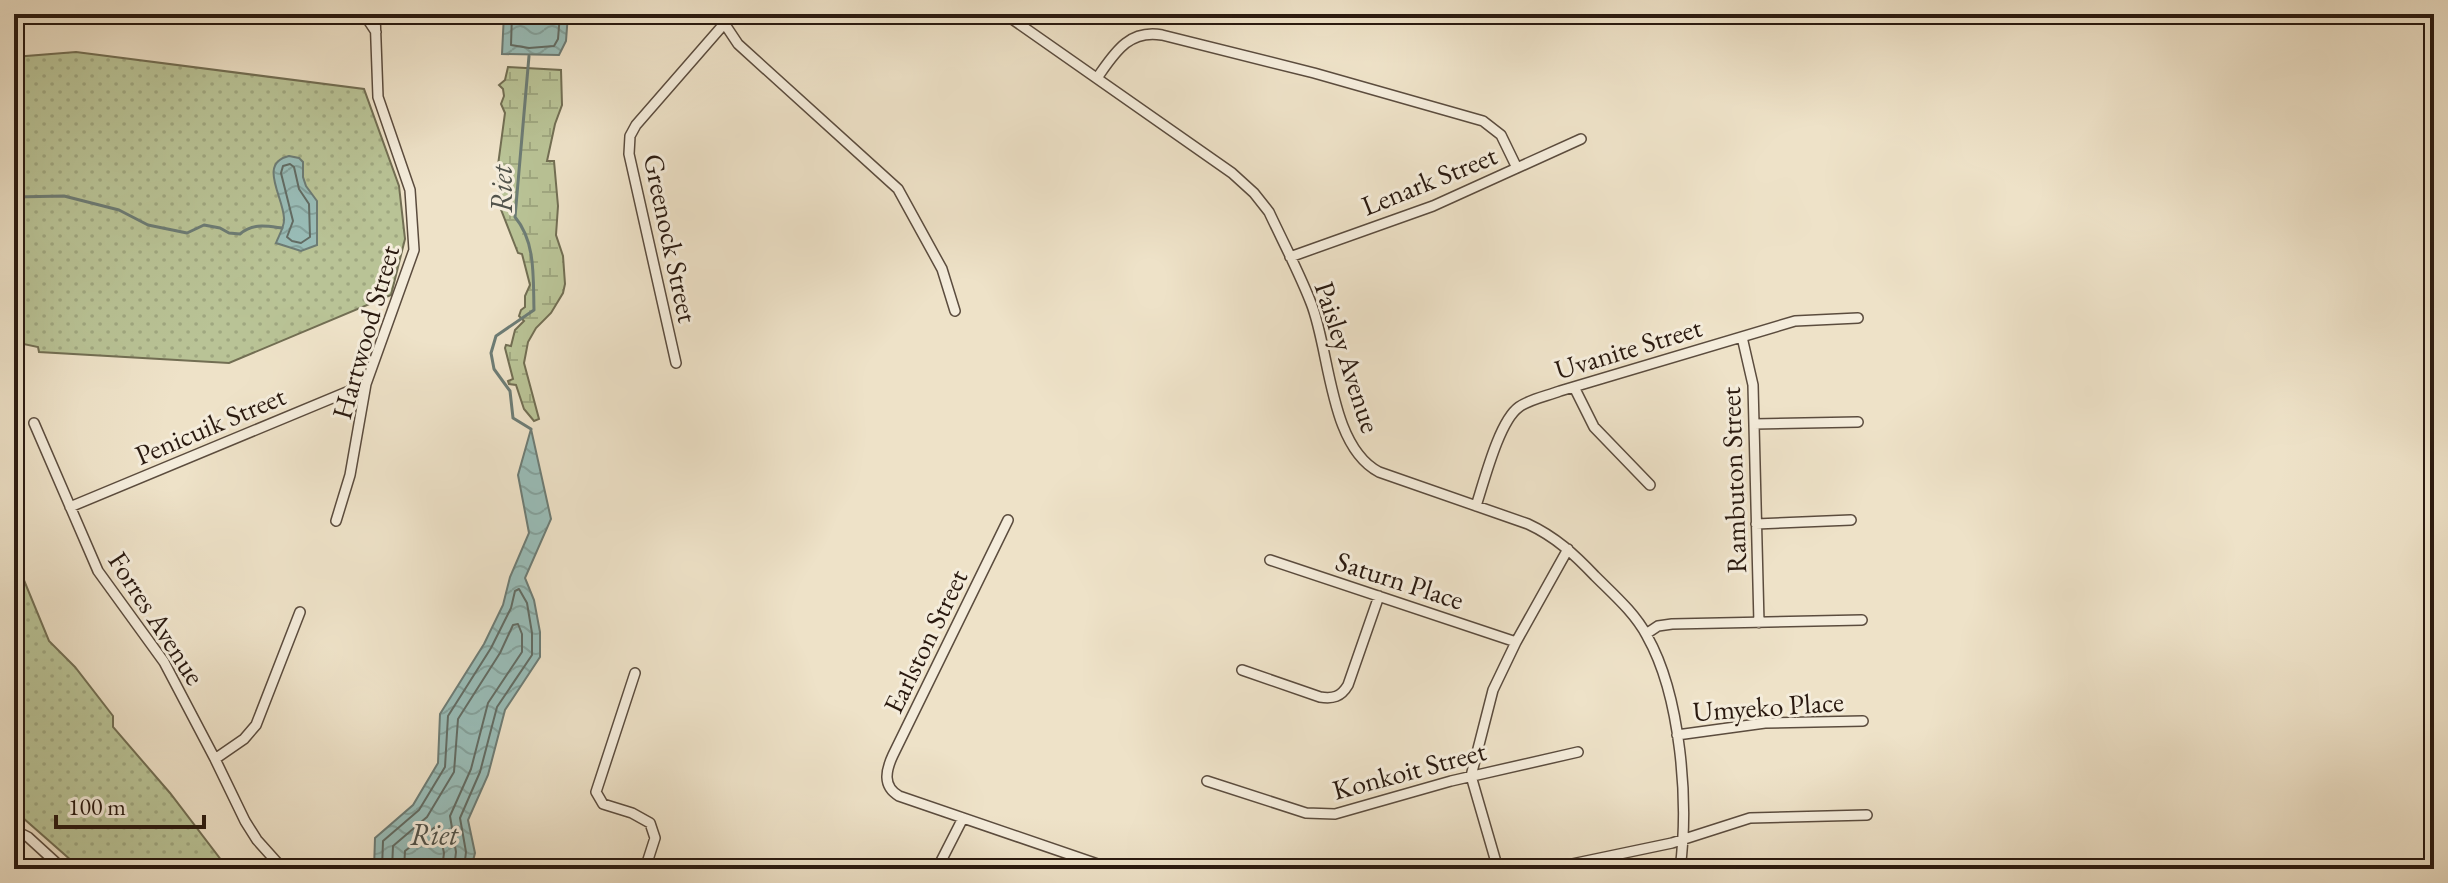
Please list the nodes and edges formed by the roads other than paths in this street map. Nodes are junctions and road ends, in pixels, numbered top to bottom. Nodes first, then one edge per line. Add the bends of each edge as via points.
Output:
1 (364, 14) edge
2 (375, 14) edge
3 (718, 14) edge
4 (1005, 14) edge
5 (724, 24) junction
6 (376, 32) junction
7 (1097, 78) junction
8 (1581, 139) dead end
9 (1517, 168) junction
10 (1290, 257) junction
11 (955, 311) dead end
12 (1858, 318) dead end
13 (1742, 337) junction
14 (676, 363) dead end
15 (366, 384) junction
16 (1574, 387) junction
17 (1858, 422) dead end
18 (34, 423) dead end
19 (1754, 424) junction
20 (1650, 485) dead end
21 (1476, 506) junction
22 (70, 507) junction
23 (1008, 520) dead end
24 (1851, 520) dead end
25 (336, 521) dead end
26 (1756, 524) junction
27 (1568, 549) junction
28 (1270, 560) dead end
29 (1379, 596) junction
30 (300, 612) dead end
31 (1862, 620) dead end
32 (1759, 623) junction
33 (1646, 634) junction
34 (1516, 642) junction
35 (1242, 670) dead end
36 (635, 673) dead end
37 (1863, 721) dead end
38 (1677, 735) junction
39 (1578, 752) dead end
40 (215, 759) junction
41 (1471, 776) junction
42 (1207, 781) dead end
43 (1867, 815) dead end
44 (963, 818) junction
45 (14, 830) edge
46 (1682, 838) junction
47 (63, 869) edge
48 (283, 869) edge
49 (645, 869) edge
50 (937, 869) edge
51 (1112, 869) edge
52 (1498, 869) edge
53 (1551, 869) edge
54 (1680, 869) edge

1 - 6 street
2 - 6 street, Hartwood Street
3 - 5 street
4 - 7 street, Paisley Avenue
5 - 11 street via 738,44 898,189 942,269
5 - 14 street, Greenock Street via 633,127 628,141
6 - 15 street, Hartwood Street via 378,97 410,190 414,250
7 - 9 street via 1127,40 1147,33 1162,35 1483,121 1501,135
7 - 10 street, Paisley Avenue via 1250,188 1269,212
8 - 9 street, Lenark Street
9 - 10 street, Lenark Street via 1433,206
10 - 21 street, Paisley Avenue via 1314,312 1335,402 1356,453 1379,472
12 - 13 street, Uvanite Street via 1801,319
13 - 16 street, Uvanite Street
13 - 19 street, Rambuton Street via 1753,377
15 - 22 street, Penicuik Street
15 - 25 street, Hartwood Street
16 - 20 street via 1594,427
16 - 21 street, Uvanite Street via 1524,404 1511,415
17 - 19 street
18 - 22 street, Forres Avenue
19 - 26 street, Rambuton Street
21 - 27 street, Paisley Avenue via 1542,530
22 - 40 street, Forres Avenue via 98,571 164,662
23 - 44 street, Earlston Street via 887,768 888,782 899,796
24 - 26 street
26 - 32 street, Rambuton Street
27 - 33 street, Paisley Avenue
27 - 34 street
28 - 29 street, Saturn Place
29 - 34 street, Saturn Place
29 - 35 street via 1340,695 1320,697
30 - 40 street via 256,725
31 - 32 street
32 - 33 street via 1664,625
33 - 38 street, Paisley Avenue via 1665,680
34 - 41 street via 1493,690
36 - 49 street via 596,792 603,804 650,823 655,838
37 - 38 street, Umyeko Place via 1756,724
38 - 46 street, Paisley Avenue
39 - 41 street, Konkoit Street
40 - 48 street, Forres Avenue via 245,821
41 - 42 street, Konkoit Street via 1325,815
41 - 52 street
43 - 46 street via 1750,818
44 - 50 street
44 - 51 street
45 - 47 street
46 - 53 street
46 - 54 street, Paisley Avenue

